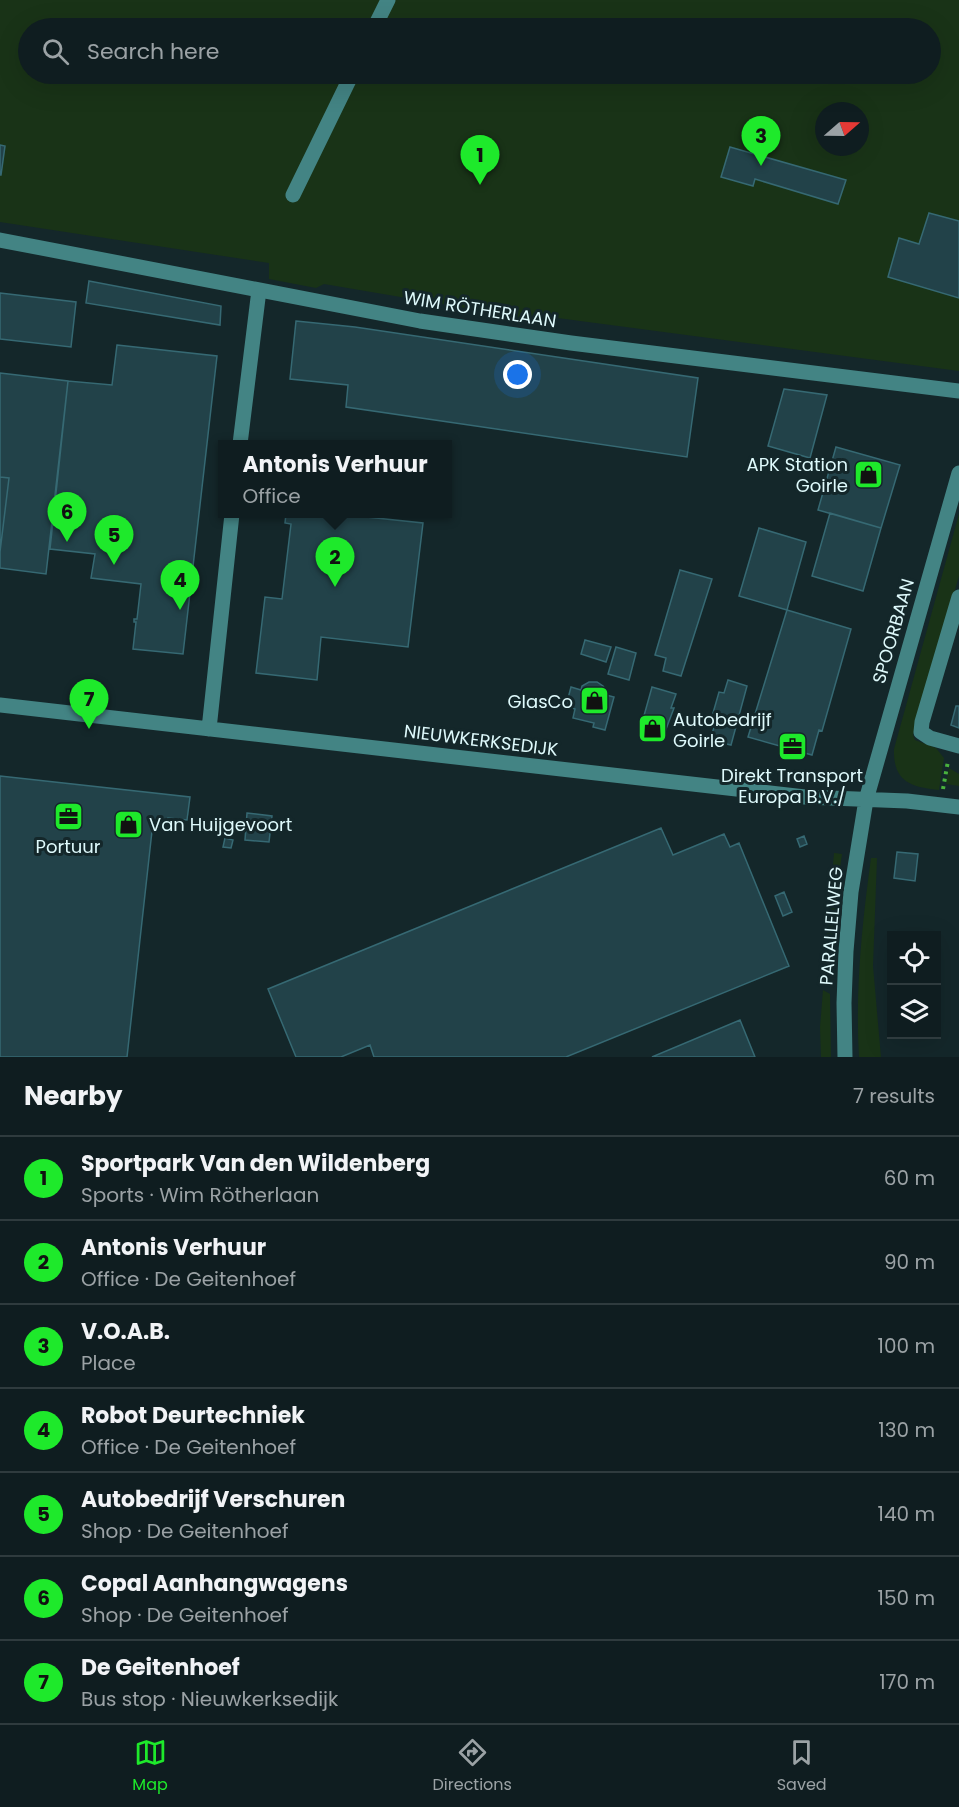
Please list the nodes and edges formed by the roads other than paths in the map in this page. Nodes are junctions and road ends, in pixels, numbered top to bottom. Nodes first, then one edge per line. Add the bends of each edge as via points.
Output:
1 (388, 0) edge
2 (379, 18) edge
3 (347, 84) edge
4 (293, 195) dead end
5 (0, 240) edge
6 (259, 290) junction
7 (959, 391) edge
8 (240, 440) edge
9 (959, 473) edge
10 (231, 518) edge
11 (959, 597) edge
12 (0, 705) edge
13 (209, 729) junction
14 (955, 745) edge
15 (866, 800) junction
16 (959, 807) edge
17 (845, 1057) edge

1 - 2 street
3 - 4 street
5 - 6 street, WIM RÖTHERLAAN
6 - 7 street, WIM RÖTHERLAAN via 420,321
6 - 8 street
9 - 15 street, SPOORBAAN
10 - 13 street
11 - 14 street via 921,732
12 - 13 street, NIEUWKERKSEDIJK
13 - 15 street, NIEUWKERKSEDIJK via 805,797
15 - 16 street, NIEUWKERKSEDIJK
15 - 17 street, PARALLELWEG via 846,951

